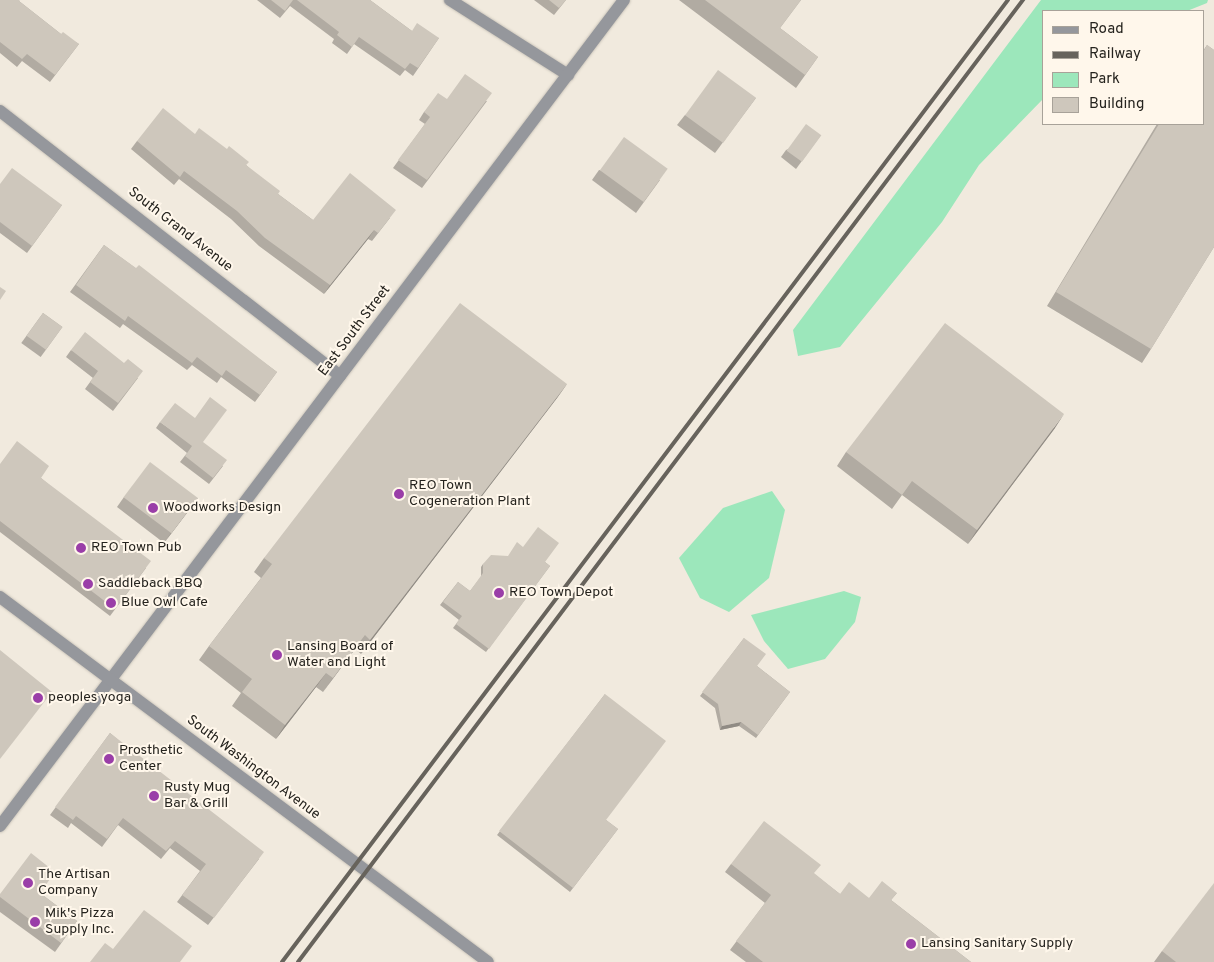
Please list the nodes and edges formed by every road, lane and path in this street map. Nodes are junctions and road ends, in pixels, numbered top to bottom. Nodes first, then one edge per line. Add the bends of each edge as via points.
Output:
1 (450, 0) edge
2 (624, 0) edge
3 (568, 75) junction
4 (0, 111) edge
5 (340, 376) junction
6 (0, 597) edge
7 (111, 681) junction
8 (0, 826) edge
9 (488, 962) edge

1 - 3 street
2 - 3 street, East South Street
3 - 5 street, East South Street
4 - 5 street, South Grand Avenue
5 - 7 street, East South Street
6 - 7 street, South Washington Avenue
7 - 8 street, East South Street
7 - 9 street, South Washington Avenue

